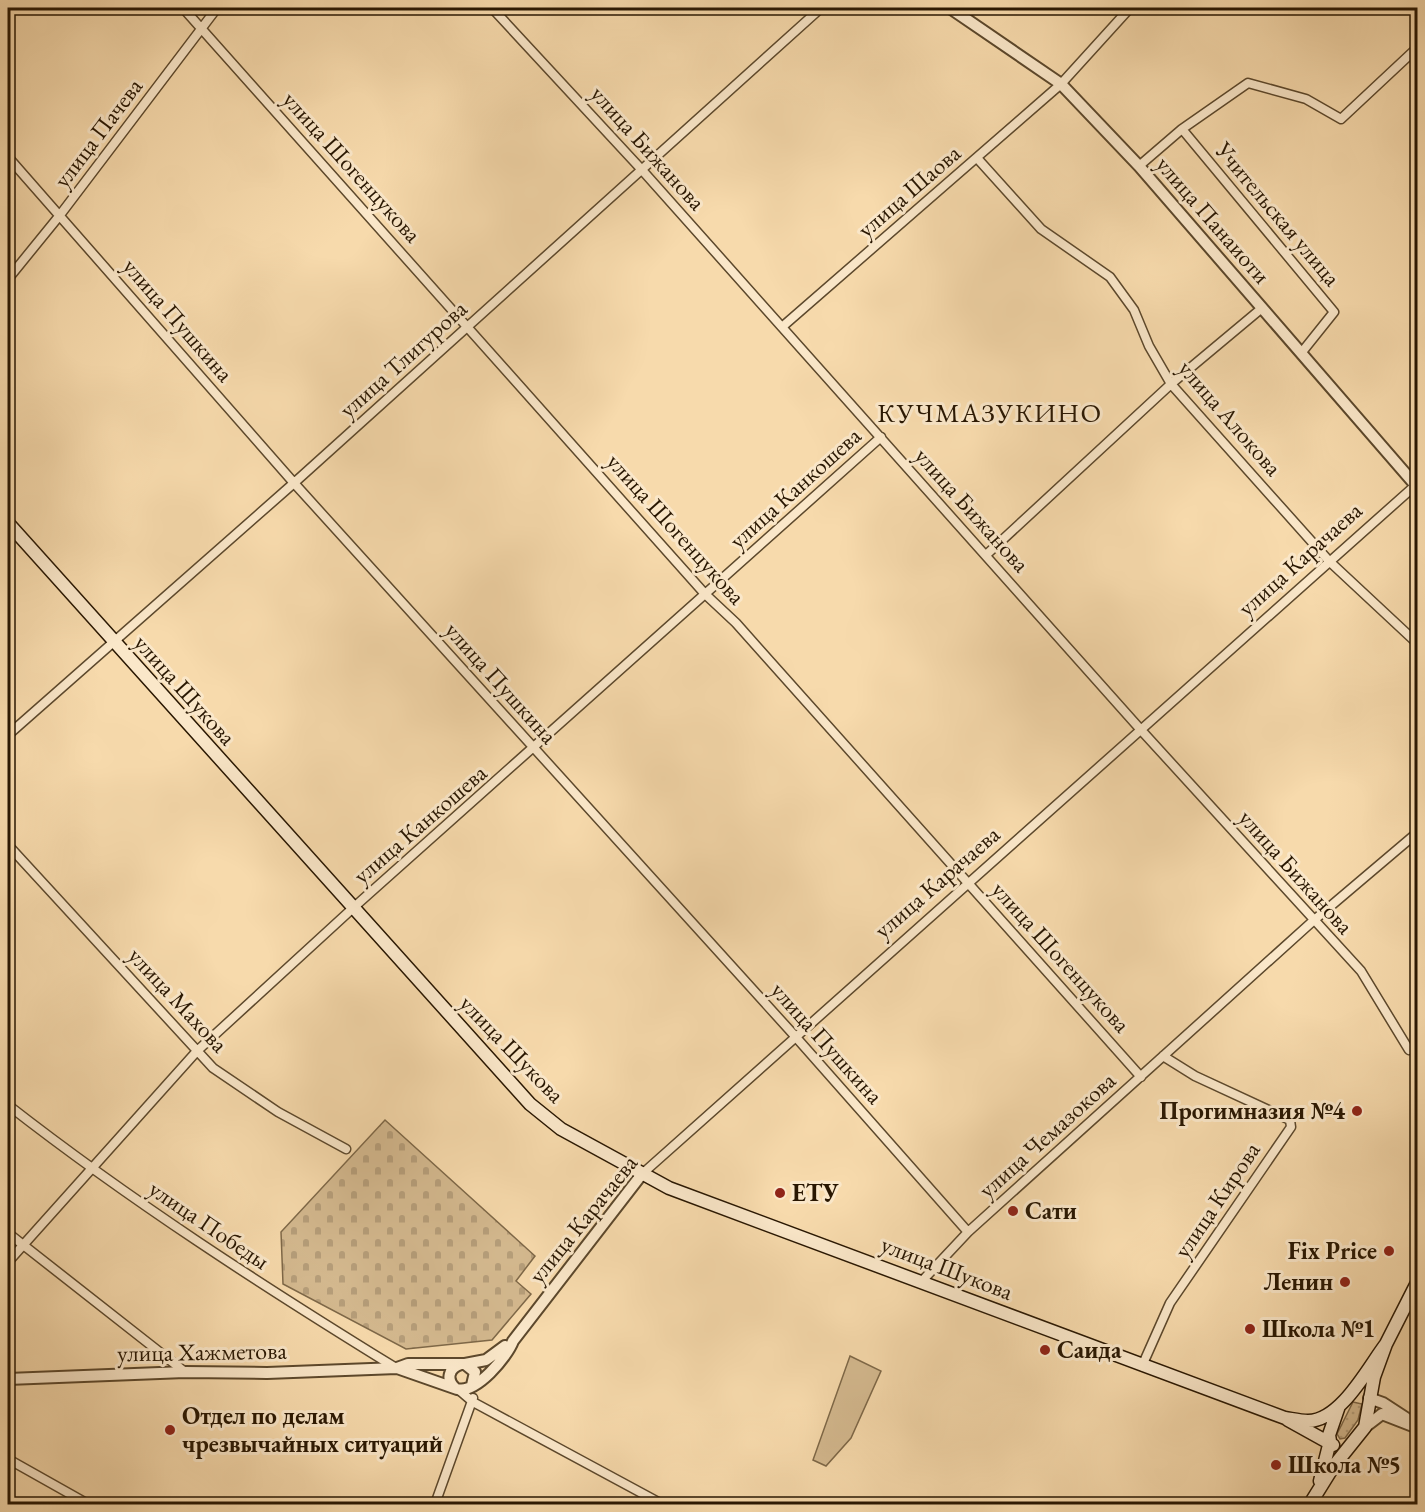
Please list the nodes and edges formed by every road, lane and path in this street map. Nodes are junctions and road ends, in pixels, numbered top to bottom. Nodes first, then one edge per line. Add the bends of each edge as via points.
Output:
1 (183, 8) edge
2 (217, 8) edge
3 (492, 8) edge
4 (820, 8) edge
5 (950, 8) edge
6 (1131, 8) edge
7 (202, 29) junction
8 (1418, 47) edge
9 (1061, 84) junction
10 (1182, 129) junction
11 (8, 157) edge
12 (977, 158) junction
13 (1138, 166) junction
14 (642, 170) junction
15 (60, 215) junction
16 (8, 279) edge
17 (1262, 308) junction
18 (469, 326) junction
19 (782, 327) junction
20 (1302, 352) junction
21 (1171, 384) junction
22 (881, 437) junction
23 (294, 483) junction
24 (1416, 485) edge
25 (8, 523) edge
26 (986, 555) junction
27 (1329, 561) junction
28 (705, 594) junction
29 (113, 641) junction
30 (1418, 644) edge
31 (1141, 730) junction
32 (8, 735) edge
33 (535, 749) junction
34 (1418, 831) edge
35 (8, 845) edge
36 (969, 882) junction
37 (353, 908) junction
38 (1313, 921) junction
39 (794, 1035) junction
40 (1409, 1050) dead end
41 (197, 1051) junction
42 (1163, 1056) junction
43 (1141, 1077) junction
44 (8, 1105) edge
45 (346, 1149) dead end
46 (89, 1169) junction
47 (642, 1174) junction
48 (968, 1232) junction
49 (8, 1233) edge
50 (24, 1244) junction
51 (8, 1262) edge
52 (922, 1281) junction
53 (1418, 1281) edge
54 (513, 1341) junction
55 (1386, 1344) junction
56 (463, 1364) junction
57 (1142, 1366) junction
58 (397, 1368) junction
59 (185, 1371) junction
60 (1374, 1377) junction
61 (8, 1379) edge
62 (472, 1385) junction
63 (457, 1389) junction
64 (1349, 1395) junction
65 (1369, 1398) junction
66 (473, 1402) junction
67 (1383, 1402) junction
68 (1339, 1405) junction
69 (1285, 1418) junction
70 (1365, 1427) junction
71 (1418, 1428) edge
72 (1312, 1434) junction
73 (1330, 1441) junction
74 (1348, 1449) junction
75 (1326, 1455) junction
76 (8, 1459) edge
77 (1318, 1490) junction
78 (88, 1504) edge
79 (435, 1504) edge
80 (662, 1504) edge
81 (1310, 1504) edge

1 - 7 street, улица Шогенцукова
2 - 7 street, улица Пачева
3 - 14 street, улица Бижанова
4 - 14 street, улица Тлигурова
5 - 9 street, улица Панаиоти
6 - 9 street, улица Шаова
7 - 15 street, улица Пачева
7 - 18 street, улица Шогенцукова
8 - 10 street via 1341,120 1306,99 1248,83
9 - 12 street, улица Шаова
9 - 13 street, улица Панаиоти
10 - 13 street
10 - 20 street, Учительская улица via 1334,312
11 - 15 street, улица Пушкина
12 - 19 street, улица Шаова
12 - 21 street, улица Алокова via 1041,229 1110,277 1134,310
13 - 17 street, улица Панаиоти
14 - 18 street, улица Тлигурова
14 - 19 street, улица Бижанова
15 - 16 street, улица Пачева
15 - 23 street, улица Пушкина
17 - 20 street, улица Панаиоти
17 - 21 street
18 - 23 street, улица Тлигурова
18 - 28 street, улица Шогенцукова
19 - 22 street, улица Бижанова
20 - 24 street, улица Панаиоти
21 - 26 street
21 - 27 street, улица Алокова
22 - 26 street, улица Бижанова
22 - 28 street, улица Канкошева
23 - 29 street, улица Тлигурова
23 - 33 street, улица Пушкина
24 - 27 street, улица Карачаева
25 - 29 main road, улица Шукова
26 - 31 street, улица Бижанова
27 - 30 street, улица Алокова
27 - 31 street, улица Карачаева
28 - 33 street, улица Канкошева
28 - 36 street, улица Шогенцукова via 736,623
29 - 32 street, улица Тлигурова
29 - 37 main road, улица Шукова
31 - 36 street, улица Карачаева
31 - 38 street, улица Бижанова
33 - 37 street, улица Канкошева
33 - 39 street, улица Пушкина
34 - 38 street, улица Чемазокова
35 - 41 street, улица Махова
36 - 39 street, улица Карачаева
36 - 43 street, улица Шогенцукова
37 - 41 street, улица Канкошева
37 - 47 main road, улица Шукова via 530,1104 561,1130
38 - 40 street, улица Бижанова via 1361,971
38 - 42 street, улица Чемазокова
39 - 47 street, улица Карачаева
39 - 48 street, улица Пушкина
41 - 45 street, улица Махова via 213,1068 278,1112
41 - 46 street, улица Канкошева
42 - 43 street, улица Чемазокова
42 - 57 street, улица Кирова via 1195,1076 1290,1120 1291,1127 1170,1303
43 - 48 street, улица Чемазокова
44 - 46 street, улица Победы
46 - 50 street, улица Канкошева
46 - 58 street, улица Победы
47 - 52 main road, улица Шукова via 669,1188
47 - 54 street, улица Карачаева
48 - 52 street, улица Чемазокова
49 - 50 street
50 - 51 street, улица Канкошева
50 - 59 street
52 - 57 main road, улица Шукова
53 - 55 main road
54 - 56 street, улица Хажметова via 486,1360
54 - 62 street via 486,1377
55 - 60 main road
55 - 64 main road
56 - 58 street, улица Хажметова via 408,1364
56 - 62 street via 475,1372
56 - 63 street via 453,1367 449,1375 450,1383
57 - 69 main road, улица Шукова
58 - 59 street, улица Хажметова via 267,1373
58 - 63 street
59 - 61 street, улица Хажметова
60 - 65 main road
60 - 67 street via 1374,1390
62 - 63 street via 467,1390
62 - 66 street
63 - 66 street
64 - 65 main road via 1363,1392
64 - 68 main road
65 - 67 street
65 - 70 main road
66 - 79 street
66 - 80 street
67 - 71 street
68 - 69 main road via 1317,1419
68 - 73 main road
69 - 72 main road
70 - 71 street via 1382,1414
70 - 74 main road
72 - 73 main road
72 - 75 main road
73 - 74 main road via 1340,1449
73 - 75 main road
74 - 77 main road
75 - 77 main road
76 - 78 street
77 - 81 main road

